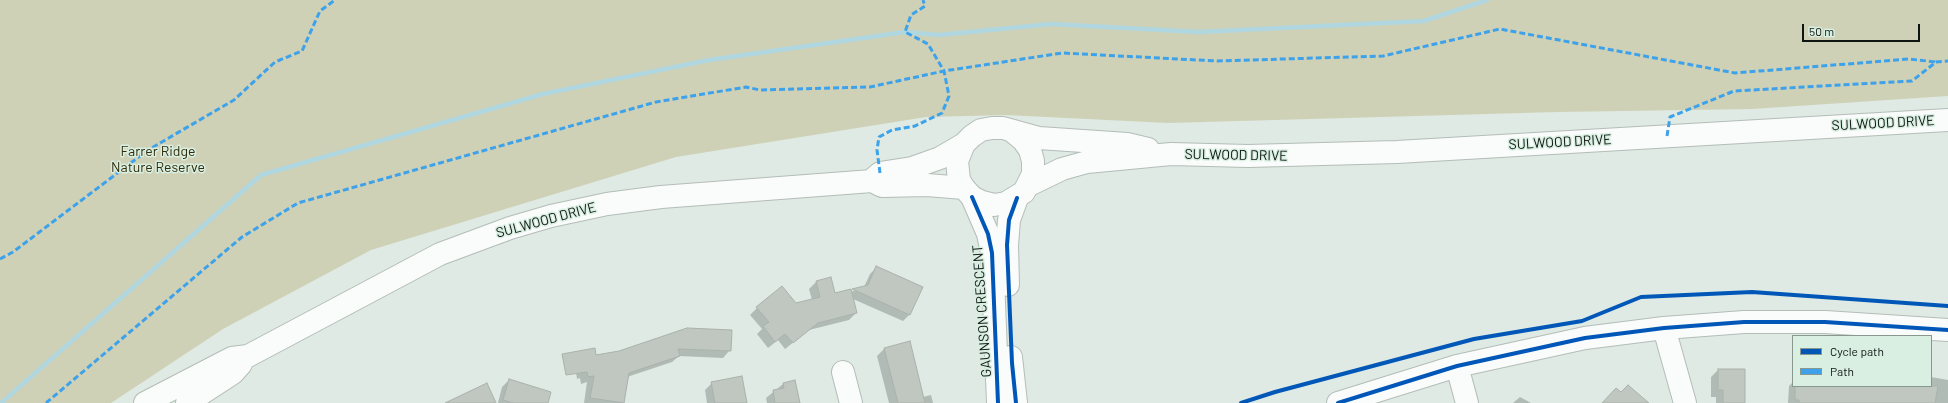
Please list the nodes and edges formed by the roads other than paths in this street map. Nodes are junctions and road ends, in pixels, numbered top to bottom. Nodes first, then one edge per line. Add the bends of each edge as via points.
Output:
1 (1948, 120) edge
2 (1013, 132) junction
3 (964, 144) junction
4 (1171, 154) junction
5 (872, 181) junction
6 (1023, 191) junction
7 (968, 193) junction
8 (1664, 328) junction
9 (1948, 330) edge
10 (248, 356) junction
11 (1457, 366) junction
12 (843, 372) dead end
13 (145, 403) edge
14 (187, 403) edge
15 (851, 403) edge
16 (998, 403) edge
17 (1016, 403) edge
18 (1338, 403) edge
19 (1467, 403) edge
20 (1686, 403) edge

1 - 4 main road, SULWOOD DRIVE via 1396,152 1248,156
2 - 3 main road, SULWOOD DRIVE via 1003,128 981,130
2 - 4 main road, SULWOOD DRIVE via 1039,138 1127,144
2 - 6 main road via 1023,140 1032,156 1033,174
3 - 5 main road, SULWOOD DRIVE via 940,158 912,168 880,173
3 - 7 main road, SULWOOD DRIVE via 957,161 959,180
4 - 6 main road, SULWOOD DRIVE via 1087,162 1062,169
5 - 7 main road, SULWOOD DRIVE via 882,186 927,185
5 - 10 main road, SULWOOD DRIVE via 662,197 607,204 551,216 440,254
6 - 7 main road, SULWOOD DRIVE via 1006,203 994,204 982,202
6 - 17 main road, GAUNSON CRESCENT via 1009,220 1007,245
7 - 16 main road, GAUNSON CRESCENT via 988,234 992,253
8 - 9 main road via 1744,322 1825,322
8 - 11 main road via 1585,338
8 - 20 main road
10 - 13 main road, SULWOOD DRIVE via 232,358
10 - 14 main road, SULWOOD DRIVE via 233,373
11 - 18 main road
11 - 19 main road
12 - 15 main road

